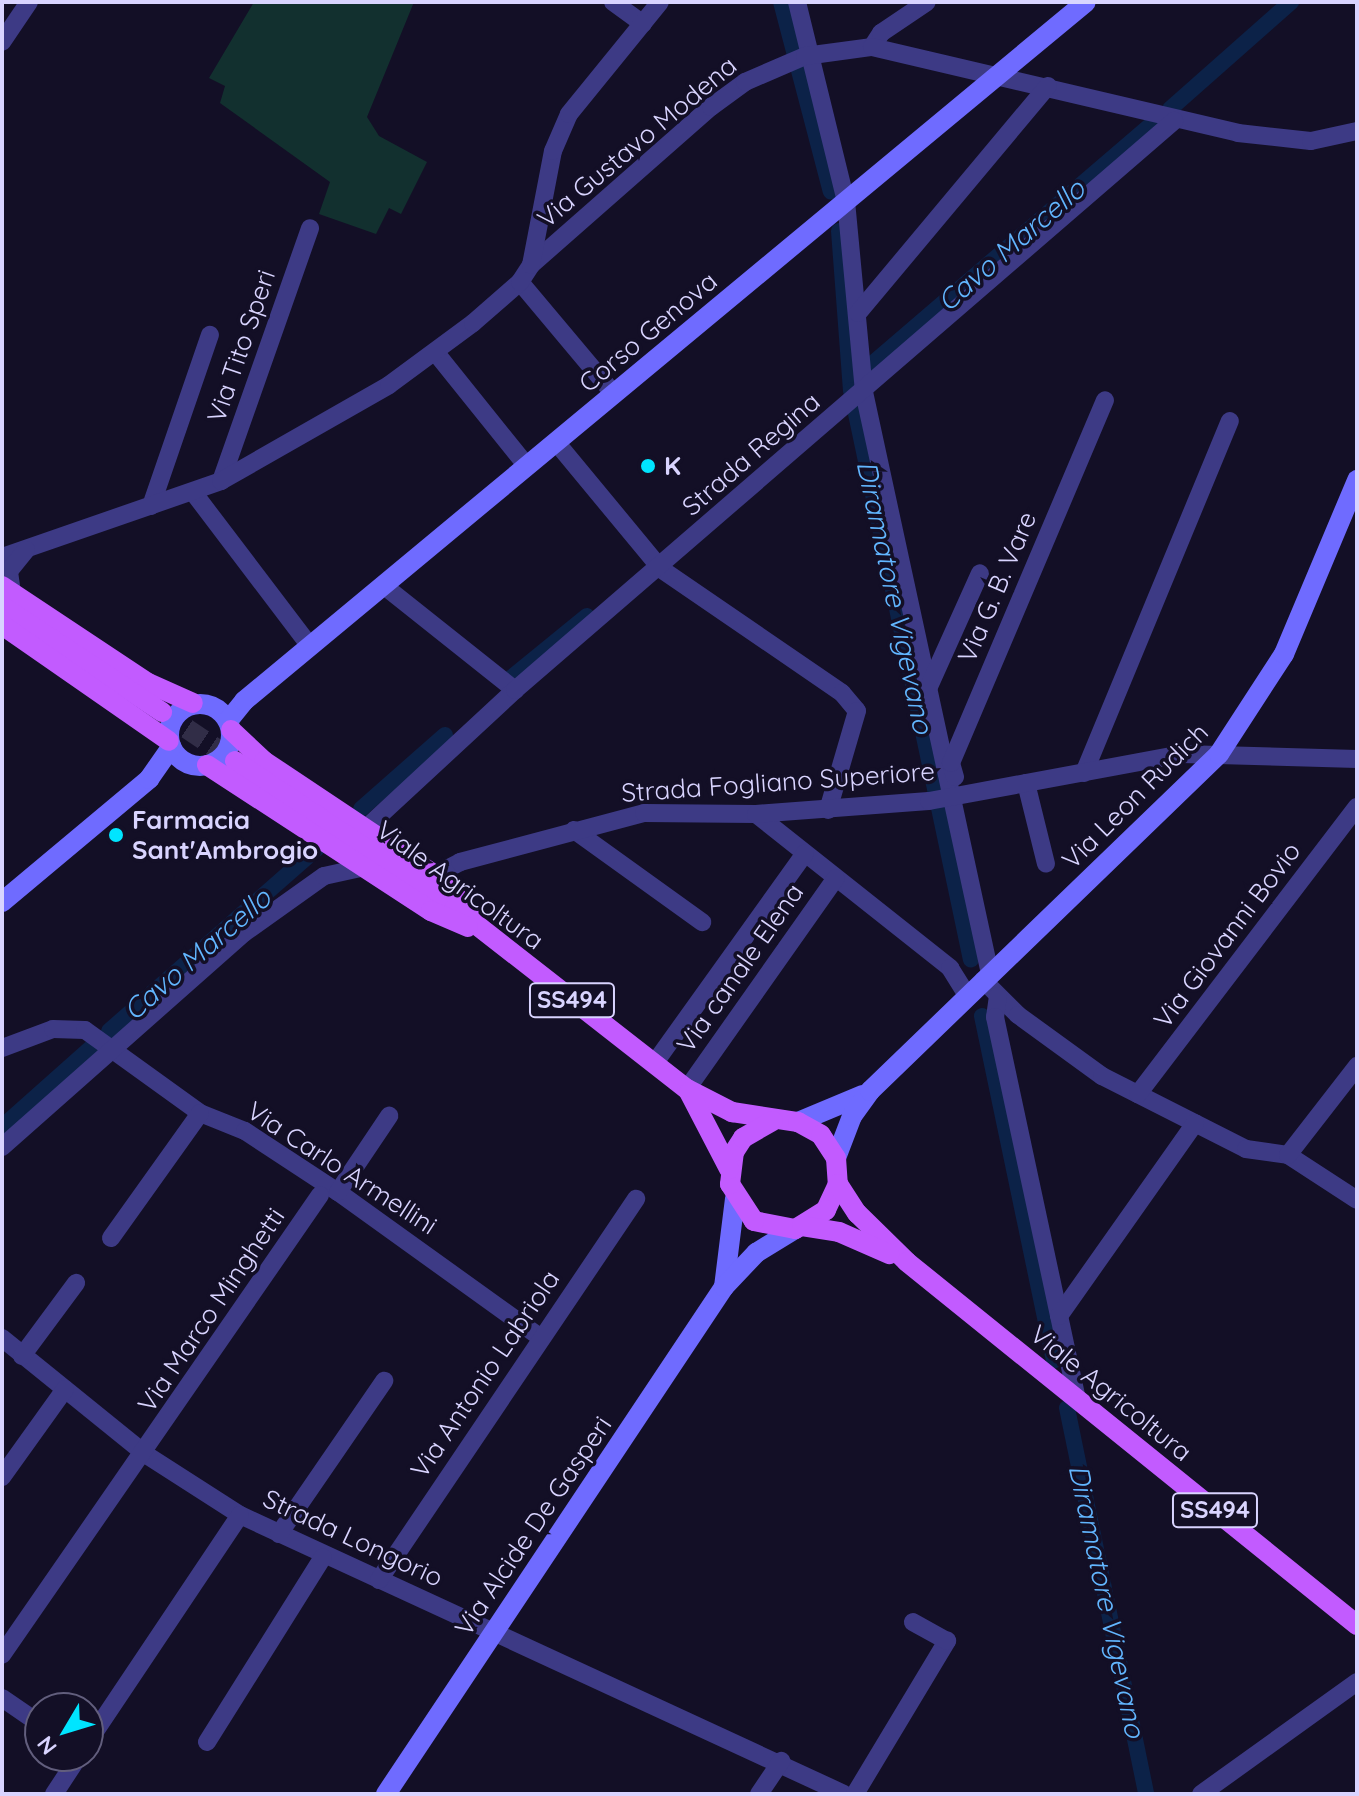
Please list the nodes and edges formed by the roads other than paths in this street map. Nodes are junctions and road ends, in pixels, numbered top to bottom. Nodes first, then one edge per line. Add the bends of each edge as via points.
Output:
1 (29, 2) edge
2 (613, 2) edge
3 (660, 2) edge
4 (797, 2) edge
5 (927, 2) edge
6 (1086, 2) edge
7 (643, 24) junction
8 (2, 42) edge
9 (872, 47) junction
10 (808, 56) junction
11 (998, 75) junction
12 (1048, 86) junction
13 (1174, 121) junction
14 (1357, 131) edge
15 (846, 201) junction
16 (310, 228) dead end
17 (531, 265) junction
18 (520, 282) junction
19 (858, 313) junction
20 (210, 335) dead end
21 (436, 353) junction
22 (614, 394) junction
23 (856, 398) junction
24 (1105, 400) dead end
25 (1230, 421) dead end
26 (556, 442) junction
27 (527, 466) junction
28 (1357, 480) edge
29 (221, 481) junction
30 (193, 492) junction
31 (151, 506) junction
32 (26, 550) junction
33 (2, 557) edge
34 (661, 569) junction
35 (980, 573) dead end
36 (383, 585) junction
37 (5, 595) edge
38 (2, 625) edge
39 (310, 646) junction
40 (515, 690) junction
41 (927, 691) junction
42 (193, 703) junction
43 (162, 712) tunnel mouth
44 (226, 720) junction
45 (170, 744) junction
46 (1219, 754) junction
47 (1357, 759) edge
48 (235, 761) tunnel mouth
49 (197, 764) junction
50 (1084, 773) junction
51 (149, 779) junction
52 (1026, 783) junction
53 (945, 798) junction
54 (1357, 807) edge
55 (828, 810) junction
56 (756, 814) junction
57 (365, 829) junction
58 (574, 830) junction
59 (332, 846) junction
60 (805, 853) junction
61 (1046, 864) dead end
62 (365, 867) junction
63 (435, 875) junction
64 (324, 876) junction
65 (836, 878) junction
66 (2, 902) edge
67 (702, 922) dead end
68 (490, 936) junction
69 (986, 977) junction
70 (967, 995) junction
71 (998, 996) junction
72 (2, 1048) edge
73 (112, 1049) junction
74 (654, 1064) junction
75 (1357, 1066) edge
76 (687, 1089) junction
77 (870, 1091) junction
78 (1138, 1094) junction
79 (200, 1113) junction
80 (389, 1116) dead end
81 (772, 1121) junction
82 (798, 1122) junction
83 (1195, 1123) junction
84 (2, 1147) edge
85 (1288, 1155) junction
86 (836, 1158) junction
87 (729, 1169) junction
88 (838, 1184) junction
89 (329, 1194) junction
90 (636, 1199) dead end
91 (735, 1199) junction
92 (1357, 1200) edge
93 (798, 1228) junction
94 (111, 1238) dead end
95 (907, 1262) junction
96 (76, 1283) dead end
97 (724, 1287) junction
98 (1059, 1316) junction
99 (540, 1337) junction
100 (2, 1338) edge
101 (22, 1356) junction
102 (384, 1381) dead end
103 (65, 1389) junction
104 (1075, 1397) junction
105 (145, 1454) junction
106 (2, 1477) edge
107 (240, 1515) junction
108 (279, 1534) junction
109 (323, 1557) junction
110 (379, 1580) junction
111 (913, 1622) dead end
112 (1357, 1625) edge
113 (494, 1631) junction
114 (2, 1655) edge
115 (1357, 1682) edge
116 (2, 1698) edge
117 (24, 1713) edge
118 (104, 1718) edge
119 (207, 1742) dead end
120 (781, 1761) junction
121 (68, 1772) edge
122 (54, 1794) edge
123 (386, 1794) edge
124 (759, 1794) edge
125 (844, 1794) edge
126 (855, 1794) edge
127 (1201, 1794) edge

1 - 8 street
2 - 7 street
3 - 7 street
4 - 10 street
5 - 9 street via 881,33
6 - 11 main road, Corso Genova
7 - 17 street via 569,114 553,151
9 - 10 street, Via Gustavo Modena
9 - 11 street, Via Gustavo Modena
10 - 15 street
10 - 17 street, Via Gustavo Modena via 784,61 711,107
11 - 12 street, Via Gustavo Modena
11 - 15 main road, Corso Genova
12 - 13 street, Via Gustavo Modena
12 - 19 street
13 - 14 street, Via Gustavo Modena via 1311,141
13 - 23 street, Strada Regina
15 - 19 street
15 - 22 main road, Corso Genova
16 - 29 street, Via Tito Speri
17 - 18 street
18 - 21 street
18 - 22 street
19 - 23 street
20 - 31 street
21 - 27 street
21 - 29 street via 305,436
22 - 26 main road, Corso Genova
23 - 34 street, Strada Regina
23 - 41 street
24 - 53 street, Via G. B. Vare via 951,763
25 - 50 street
26 - 27 main road, Corso Genova
26 - 34 street
27 - 36 main road, Corso Genova
28 - 46 main road, Via Leon Rudich via 1284,654
29 - 30 street
30 - 31 street
30 - 39 street
31 - 32 street
32 - 33 street
32 - 37 street via 9,571
34 - 40 street, Strada Regina
34 - 55 street via 842,693 857,711
35 - 41 street
36 - 39 main road, Corso Genova
36 - 40 street
37 - 42 main road via 148,683
37 - 43 main road
38 - 45 main road
39 - 44 main road, Corso Genova
40 - 57 street, Strada Regina
41 - 53 street
42 - 44 main road
42 - 45 main road via 176,714
44 - 49 main road via 226,753
44 - 57 main road via 264,761
45 - 49 main road
45 - 51 main road
46 - 47 street, Strada Fogliano Superiore
46 - 50 street, Strada Fogliano Superiore via 1182,754
46 - 69 main road, Via Leon Rudich
48 - 68 main road, Viale Agricoltura / SS494
49 - 51 main road
49 - 59 main road
50 - 52 street, Strada Fogliano Superiore
51 - 66 main road
52 - 53 street, Strada Fogliano Superiore
52 - 61 street
53 - 55 street, Strada Fogliano Superiore
53 - 69 street
54 - 78 street, Via Giovanni Bovio
55 - 56 street, Strada Fogliano Superiore
56 - 58 street, Strada Fogliano Superiore via 644,813
56 - 60 street
57 - 63 main road
58 - 63 street, Strada Fogliano Superiore via 460,862
58 - 67 street
59 - 62 main road
59 - 64 street via 333,861
60 - 65 street
60 - 74 street
62 - 64 street
62 - 68 main road via 438,915
63 - 68 main road
64 - 73 street via 244,933
65 - 70 street via 950,968
65 - 76 street, Via canale Elena
68 - 74 main road, Viale Agricoltura / SS494
69 - 70 main road, Via Leon Rudich
69 - 71 street
70 - 77 main road, Via Leon Rudich
71 - 78 street via 1102,1076
71 - 98 street via 995,1017
72 - 73 street, Via Carlo Armellini via 53,1029 72,1028
73 - 79 street, Via Carlo Armellini
73 - 84 street
74 - 76 main road, Viale Agricoltura / SS494
75 - 85 street
76 - 81 main road, Viale Agricoltura / SS494 via 732,1112
76 - 87 main road, Viale Agricoltura / SS494
77 - 82 main road via 838,1110
77 - 86 main road via 852,1116
78 - 83 street
79 - 89 street, Via Carlo Armellini via 245,1131
79 - 94 street
80 - 89 street, Via Marco Minghetti
81 - 82 main road, Viale Agricoltura / SS494
81 - 87 main road via 743,1138
82 - 86 main road via 821,1135
83 - 85 street via 1246,1149
83 - 98 street
85 - 92 street
86 - 88 main road
87 - 91 main road, Viale Agricoltura / SS494
88 - 93 main road via 826,1210
88 - 95 main road, Viale Agricoltura / SS494 via 857,1213
89 - 99 street, Via Carlo Armellini
89 - 105 street, Via Marco Minghetti
90 - 99 street, Via Antonio Labriola
91 - 93 main road, Viale Agricoltura / SS494 via 766,1227
91 - 97 main road, Via Alcide De Gasperi
93 - 95 main road, Viale Agricoltura / SS494 via 839,1232
93 - 97 main road, Via Alcide De Gasperi via 756,1253
95 - 104 main road, Viale Agricoltura / SS494
96 - 101 street
97 - 113 main road, Via Alcide De Gasperi
98 - 104 street
99 - 110 street, Via Antonio Labriola
100 - 101 street, Strada Longorio
101 - 103 street, Strada Longorio
102 - 108 street
103 - 105 street, Strada Longorio
103 - 106 street
104 - 112 main road, Viale Agricoltura / SS494
105 - 107 street, Strada Longorio
105 - 114 street, Via Marco Minghetti
107 - 108 street, Strada Longorio
107 - 118 street
108 - 109 street, Strada Longorio
109 - 110 street, Strada Longorio
109 - 119 street
110 - 113 street, Strada Longorio
111 - 126 street via 947,1641
113 - 120 street, Strada Longorio via 658,1711
113 - 123 main road, Via Alcide De Gasperi
115 - 127 street
116 - 117 street
120 - 124 street
120 - 125 street, Strada Longorio
121 - 122 street

